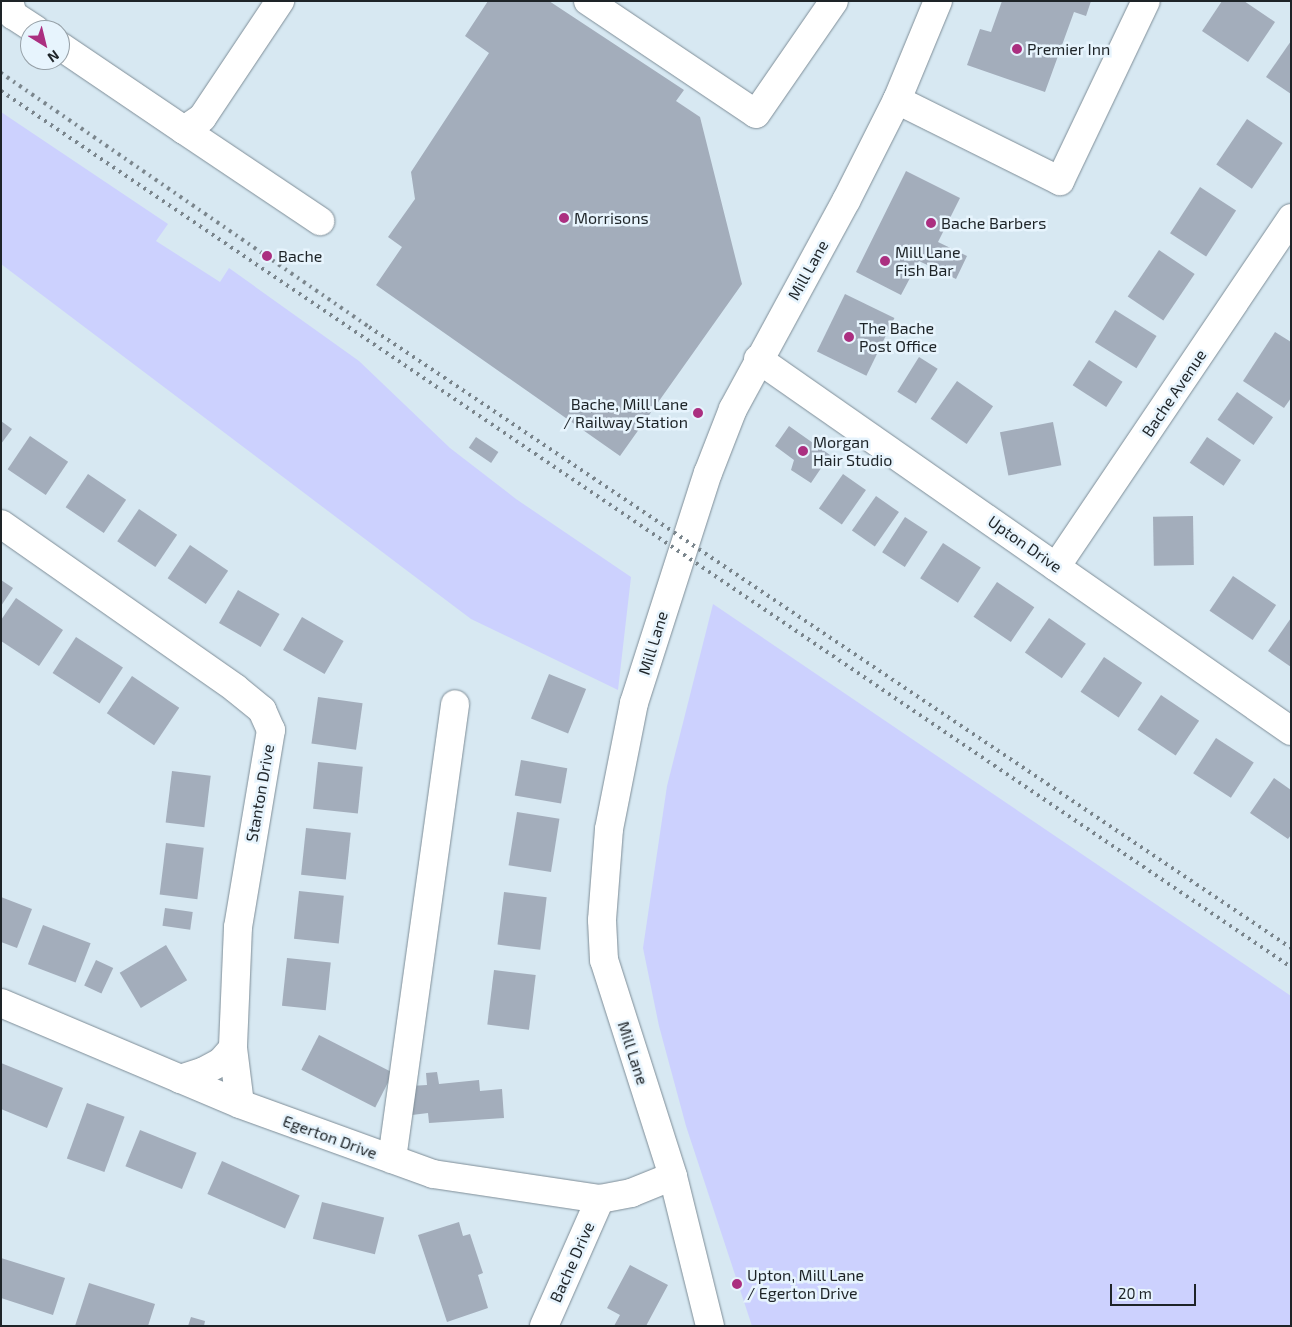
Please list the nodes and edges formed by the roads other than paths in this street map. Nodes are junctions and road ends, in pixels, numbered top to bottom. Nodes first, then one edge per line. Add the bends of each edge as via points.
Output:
1 (9, 1) edge
2 (280, 1) edge
3 (588, 1) edge
4 (834, 1) edge
5 (938, 1) edge
6 (1146, 1) edge
7 (21, 20) edge
8 (70, 53) edge
9 (897, 100) junction
10 (184, 130) junction
11 (1291, 218) edge
12 (320, 221) dead end
13 (758, 358) junction
14 (1, 524) edge
15 (1056, 567) junction
16 (455, 704) dead end
17 (1291, 731) edge
18 (1, 1003) edge
19 (233, 1048) junction
20 (180, 1079) junction
21 (240, 1104) junction
22 (392, 1159) junction
23 (673, 1176) junction
24 (600, 1199) junction
25 (544, 1326) edge
26 (710, 1326) edge

1 - 7 street via 13,15
2 - 10 street via 202,118
3 - 4 street via 756,114
5 - 9 street, Mill Lane
6 - 9 street via 1060,181
8 - 10 street
9 - 13 street, Mill Lane via 846,201
10 - 12 street
11 - 15 street, Bache Avenue
13 - 15 street, Upton Drive
13 - 23 street, Mill Lane via 733,409 708,473 659,622 634,703 609,830 602,920 604,960
14 - 19 street, Stanton Drive via 235,688 262,710 271,730 238,927
15 - 17 street, Upton Drive
16 - 22 street
18 - 20 street, Egerton Drive
19 - 20 street via 221,1062
19 - 21 street, Stanton Drive
20 - 21 street, Egerton Drive
21 - 22 street, Egerton Drive
22 - 24 street, Egerton Drive via 433,1174
23 - 24 street, Egerton Drive via 631,1193
23 - 26 street, Mill Lane
24 - 25 street, Bache Drive

